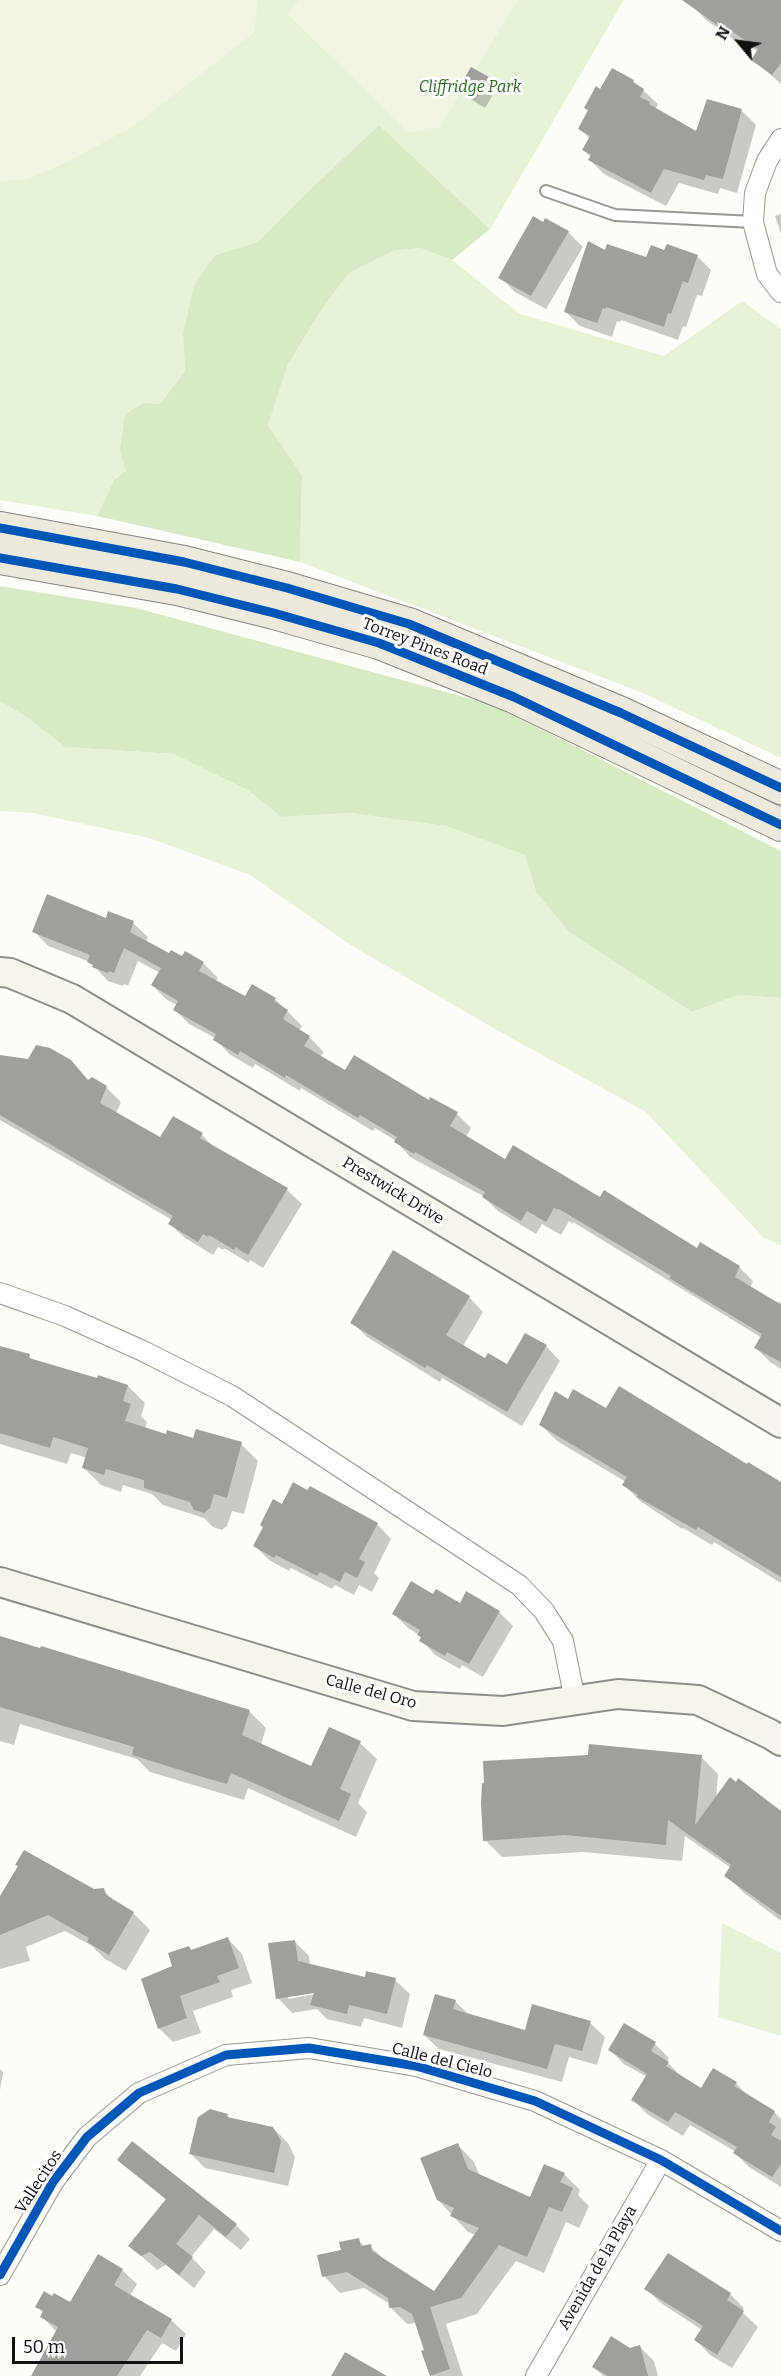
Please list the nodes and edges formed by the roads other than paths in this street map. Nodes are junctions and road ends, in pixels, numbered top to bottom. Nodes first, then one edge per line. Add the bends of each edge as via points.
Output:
1 (781, 139) edge
2 (546, 191) dead end
3 (753, 222) junction
4 (781, 292) edge
5 (0, 528) edge
6 (0, 558) edge
7 (781, 788) edge
8 (781, 825) edge
9 (0, 972) edge
10 (0, 1293) edge
11 (781, 1423) edge
12 (0, 1582) edge
13 (575, 1700) junction
14 (781, 1741) edge
15 (87, 2137) joint
16 (661, 2160) junction
17 (781, 2231) edge
18 (0, 2275) edge
19 (536, 2376) edge

1 - 3 street via 767,160 755,193
2 - 3 lane via 615,215
3 - 4 street via 767,274
5 - 7 main road, Torrey Pines Road via 184,562 409,624 621,713
6 - 8 main road, Torrey Pines Road via 177,589 379,643 514,698
9 - 11 street, Prestwick Drive via 72,999
10 - 13 street via 65,1316 232,1396 519,1585 544,1611 563,1641
12 - 13 street, Calle del Oro via 413,1706 503,1711
13 - 14 street, Calle del Oro via 618,1694 699,1700
15 - 16 street, Calle del Cielo via 139,2093 226,2055 309,2048 416,2066 535,2101
15 - 18 street, Vallecitos via 53,2182
16 - 17 street, Calle del Cielo
16 - 19 street, Avenida de la Playa

